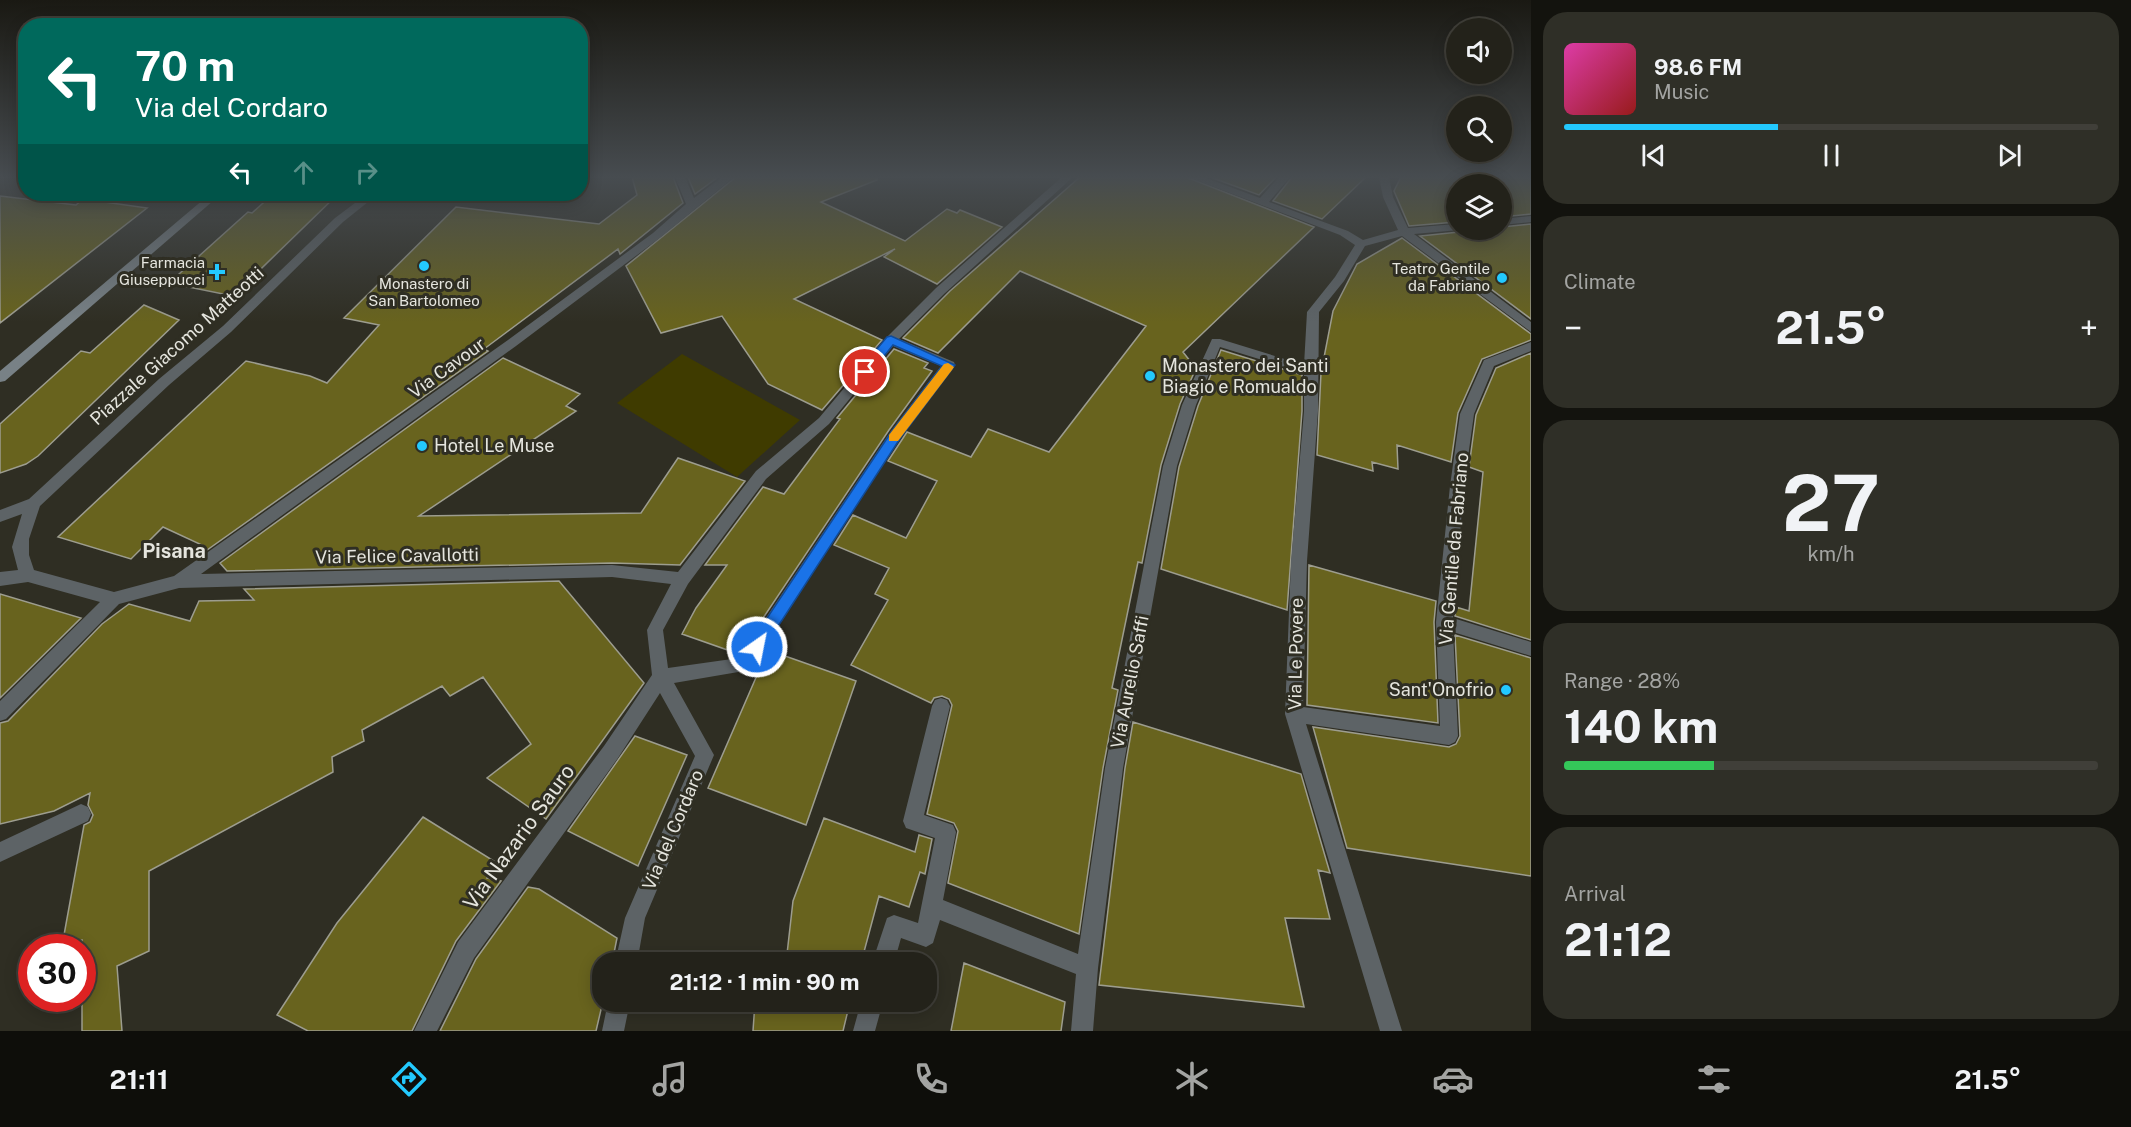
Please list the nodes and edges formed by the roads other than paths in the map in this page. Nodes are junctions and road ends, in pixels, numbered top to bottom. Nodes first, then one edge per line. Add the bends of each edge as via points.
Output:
1 (179, 225) edge
2 (334, 225) edge
3 (668, 225) edge
4 (1014, 225) edge
5 (1323, 225) edge
6 (1401, 225) edge
7 (1446, 227) edge
8 (1404, 232) junction
9 (1361, 244) junction
10 (1531, 328) edge
11 (891, 340) junction
12 (1531, 346) edge
13 (1310, 371) junction
14 (0, 378) edge
15 (34, 503) junction
16 (0, 516) edge
17 (28, 575) junction
18 (0, 579) edge
19 (682, 579) junction
20 (179, 581) junction
21 (114, 598) junction
22 (1444, 622) junction
23 (1531, 649) edge
24 (661, 677) junction
25 (941, 706) dead end
26 (0, 713) edge
27 (1293, 714) junction
28 (81, 814) dead end
29 (0, 852) edge
30 (931, 906) junction
31 (628, 952) edge
32 (886, 952) edge
33 (1087, 968) junction
34 (617, 1012) edge
35 (869, 1012) edge
36 (425, 1031) edge
37 (613, 1031) edge
38 (864, 1031) edge
39 (1082, 1031) edge
40 (1390, 1031) edge

1 - 14 main road
2 - 15 street, Piazzale Giacomo Matteotti via 227,329
3 - 20 street, Via Cavour via 512,343
4 - 11 street
5 - 9 street
6 - 8 street
7 - 8 street
8 - 9 street
8 - 10 street
9 - 13 street, Via Le Povere via 1340,279 1313,312
11 - 19 street via 824,421 761,475
11 - 24 street via 950,365 896,434 744,666
12 - 22 street, Via Gentile da Fabriano via 1489,363 1467,414 1456,486
13 - 27 street, Via Le Povere
13 - 33 street, Via Aurelio Saffi via 1216,342 1189,405 1170,466 1114,768
15 - 16 street, Piazzale Giacomo Matteotti
15 - 17 street, Piazzale Giacomo Matteotti via 20,538 19,557
17 - 18 street
17 - 21 street
19 - 20 street, Via Felice Cavallotti via 612,571
19 - 24 street via 655,630
20 - 21 street, Via Felice Cavallotti
21 - 26 street
22 - 23 street
22 - 27 street, Via Gentile da Fabriano via 1449,736
24 - 31 street, Via del Cordaro via 705,755 635,918
24 - 36 street, Via Nazario Sauro via 466,950
25 - 30 street via 913,821 946,832
27 - 40 street, Via Le Povere
28 - 29 street
30 - 32 street via 926,936 894,925
30 - 33 street
33 - 39 street, Via Aurelio Saffi
34 - 37 street
35 - 38 street

